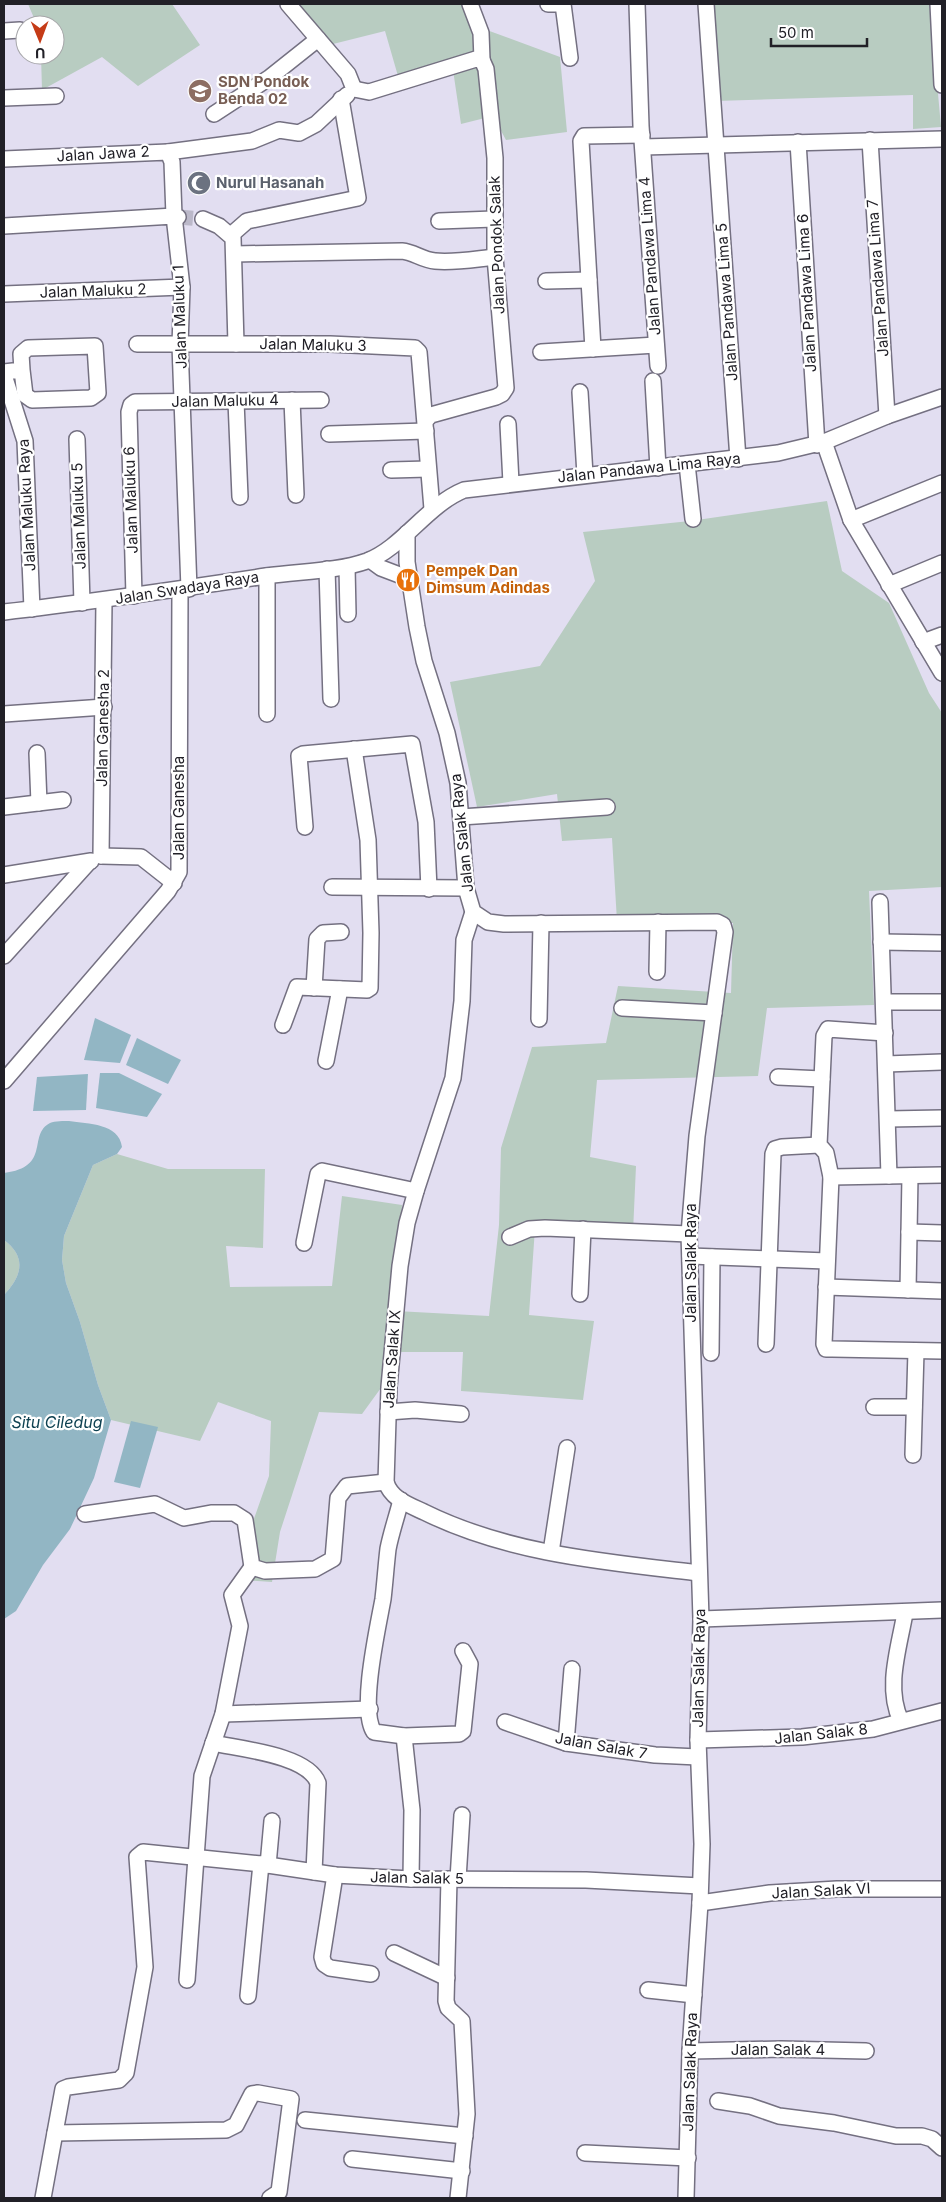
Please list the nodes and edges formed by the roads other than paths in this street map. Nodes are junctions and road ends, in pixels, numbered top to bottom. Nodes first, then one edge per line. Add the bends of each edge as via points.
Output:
1 (288, 4) edge
2 (470, 4) edge
3 (548, 4) edge
4 (561, 4) edge
5 (637, 4) edge
6 (706, 4) edge
7 (938, 4) edge
8 (318, 39) junction
9 (570, 58) dead end
10 (482, 60) junction
11 (942, 85) edge
12 (354, 89) junction
13 (56, 96) dead end
14 (4, 98) edge
15 (341, 99) junction
16 (214, 114) dead end
17 (942, 138) edge
18 (870, 140) junction
19 (642, 141) junction
20 (798, 142) junction
21 (716, 144) junction
22 (168, 152) junction
23 (4, 159) edge
24 (176, 217) junction
25 (203, 219) tunnel mouth
26 (494, 219) junction
27 (439, 221) dead end
28 (4, 226) edge
29 (231, 235) junction
30 (235, 254) junction
31 (495, 257) junction
32 (590, 280) junction
33 (546, 281) dead end
34 (182, 287) junction
35 (4, 294) edge
36 (137, 344) dead end
37 (236, 344) junction
38 (180, 345) junction
39 (656, 345) junction
40 (593, 349) junction
41 (540, 352) dead end
42 (658, 366) dead end
43 (22, 370) junction
44 (4, 374) edge
45 (653, 381) dead end
46 (580, 392) dead end
47 (292, 400) junction
48 (321, 400) dead end
49 (940, 400) edge
50 (184, 401) junction
51 (236, 401) junction
52 (8, 404) edge
53 (131, 405) joint
54 (887, 416) junction
55 (508, 424) dead end
56 (426, 426) junction
57 (329, 434) dead end
58 (77, 439) dead end
59 (820, 443) junction
60 (738, 459) junction
61 (687, 464) junction
62 (658, 468) junction
63 (391, 470) dead end
64 (428, 470) junction
65 (585, 476) junction
66 (510, 483) junction
67 (942, 484) edge
68 (296, 495) dead end
69 (240, 497) dead end
70 (432, 509) junction
71 (693, 519) dead end
72 (851, 520) junction
73 (407, 533) junction
74 (370, 560) junction
75 (942, 563) edge
76 (347, 567) junction
77 (327, 569) junction
78 (267, 576) junction
79 (410, 579) junction
80 (889, 585) junction
81 (185, 590) junction
82 (134, 596) junction
83 (82, 598) junction
84 (104, 601) junction
85 (32, 609) junction
86 (4, 612) edge
87 (348, 614) dead end
88 (942, 635) edge
89 (923, 642) junction
90 (942, 673) edge
91 (331, 699) dead end
92 (104, 707) junction
93 (4, 714) edge
94 (267, 714) dead end
95 (354, 749) junction
96 (37, 753) dead end
97 (63, 800) dead end
98 (39, 803) junction
99 (4, 807) edge
100 (607, 807) dead end
101 (462, 817) junction
102 (305, 826) dead end
103 (95, 859) junction
104 (4, 875) edge
105 (174, 883) junction
106 (332, 888) dead end
107 (370, 888) junction
108 (466, 888) junction
109 (429, 889) junction
110 (880, 902) dead end
111 (473, 912) junction
112 (658, 922) junction
113 (541, 923) junction
114 (341, 932) dead end
115 (882, 942) junction
116 (942, 943) edge
117 (4, 956) edge
118 (657, 972) dead end
119 (314, 988) junction
120 (340, 989) junction
121 (884, 1002) junction
122 (942, 1002) edge
123 (622, 1008) dead end
124 (714, 1013) junction
125 (539, 1019) dead end
126 (283, 1025) dead end
127 (885, 1033) junction
128 (326, 1061) dead end
129 (942, 1062) edge
130 (886, 1064) junction
131 (778, 1077) dead end
132 (822, 1079) junction
133 (4, 1081) edge
134 (942, 1118) edge
135 (888, 1119) junction
136 (819, 1146) junction
137 (942, 1175) edge
138 (889, 1176) junction
139 (910, 1176) junction
140 (831, 1177) junction
141 (416, 1190) junction
142 (584, 1230) junction
143 (909, 1232) junction
144 (942, 1233) edge
145 (689, 1234) junction
146 (510, 1237) dead end
147 (304, 1244) dead end
148 (690, 1256) junction
149 (712, 1257) junction
150 (769, 1258) junction
151 (828, 1261) junction
152 (826, 1287) junction
153 (908, 1290) junction
154 (942, 1291) edge
155 (580, 1294) dead end
156 (766, 1344) dead end
157 (916, 1351) junction
158 (942, 1351) edge
159 (711, 1353) dead end
160 (874, 1407) dead end
161 (914, 1407) junction
162 (388, 1412) junction
163 (461, 1414) dead end
164 (567, 1448) dead end
165 (913, 1455) dead end
166 (386, 1482) junction
167 (401, 1500) junction
168 (85, 1514) dead end
169 (551, 1552) junction
170 (252, 1567) junction
171 (699, 1573) junction
172 (942, 1610) edge
173 (906, 1613) junction
174 (701, 1619) junction
175 (463, 1651) dead end
176 (572, 1668) dead end
177 (370, 1710) junction
178 (942, 1711) edge
179 (223, 1714) junction
180 (901, 1721) junction
181 (505, 1722) dead end
182 (404, 1736) junction
183 (698, 1740) junction
184 (213, 1743) junction
185 (566, 1743) junction
186 (698, 1757) junction
187 (462, 1814) dead end
188 (272, 1821) dead end
189 (194, 1858) junction
190 (264, 1864) junction
191 (314, 1872) junction
192 (335, 1875) junction
193 (411, 1879) junction
194 (454, 1879) junction
195 (700, 1886) junction
196 (942, 1889) edge
197 (700, 1903) junction
198 (394, 1953) dead end
199 (371, 1974) dead end
200 (447, 1978) junction
201 (187, 1980) dead end
202 (648, 1990) dead end
203 (694, 1995) junction
204 (248, 1996) dead end
205 (690, 2051) junction
206 (866, 2051) dead end
207 (718, 2101) dead end
208 (305, 2120) dead end
209 (55, 2132) junction
210 (465, 2136) junction
211 (942, 2148) edge
212 (585, 2153) dead end
213 (688, 2158) junction
214 (352, 2160) dead end
215 (462, 2171) junction
216 (43, 2198) edge
217 (270, 2198) edge
218 (458, 2198) edge
219 (686, 2198) edge

1 - 8 street
2 - 10 street, Jalan Pondok Salak via 481,33
3 - 4 street
4 - 9 street
5 - 19 street, Jalan Pandawa Lima 4
6 - 21 street, Jalan Pandawa Lima 5
7 - 11 street
8 - 12 street via 348,74
8 - 16 street via 269,78
10 - 12 street via 471,60 369,92
10 - 26 street, Jalan Pondok Salak via 486,68 493,130
12 - 15 street
13 - 14 street
15 - 22 street via 316,124 299,133 278,130 252,141
15 - 29 street via 358,198 255,219 241,224
17 - 18 street
18 - 20 street
18 - 54 street, Jalan Pandawa Lima 7
19 - 21 street
19 - 32 street via 584,136 581,141
19 - 39 street, Jalan Pandawa Lima 4
20 - 21 street
20 - 59 street, Jalan Pandawa Lima 6
21 - 60 street, Jalan Pandawa Lima 5
22 - 23 street, Jalan Jawa 2
22 - 24 street, Jalan Jawa 2 via 172,162
24 - 28 street
24 - 34 street, Jalan Maluku 1
25 - 29 street
26 - 27 street
26 - 31 street, Jalan Pondok Salak
29 - 30 street
30 - 31 street via 402,251 436,262
30 - 37 street
31 - 56 street, Jalan Pondok Salak via 506,388 496,397 431,415
32 - 33 street
32 - 40 street
34 - 35 street, Jalan Maluku 2
34 - 38 street, Jalan Maluku 1
36 - 38 street, Jalan Maluku 3
37 - 38 street, Jalan Maluku 3
37 - 56 street, Jalan Maluku 3 via 415,348 419,352
38 - 50 street, Jalan Maluku 1
39 - 40 street
39 - 42 street, Jalan Pandawa Lima 4
40 - 41 street
43 - 43 street via 25,395 32,400 91,398 98,393 95,346 28,348 20,354
43 - 44 street
44 - 52 street, Jalan Maluku Raya
45 - 62 street
46 - 65 street
47 - 48 street, Jalan Maluku 4
47 - 51 street, Jalan Maluku 4
47 - 68 street
49 - 54 street, Jalan Pandawa Lima Raya
50 - 51 street, Jalan Maluku 4
50 - 53 street, Jalan Maluku 4 via 135,402
50 - 81 street, Jalan Maluku 1
51 - 69 street
52 - 85 street, Jalan Maluku Raya via 25,441
53 - 82 street, Jalan Maluku 6
54 - 59 street, Jalan Pandawa Lima Raya
55 - 66 street
56 - 57 street
56 - 64 street
58 - 83 street, Jalan Maluku 5
59 - 60 street, Jalan Pandawa Lima Raya
59 - 72 street, Jalan Pandawa Lima 6
60 - 61 street, Jalan Pandawa Lima Raya
61 - 62 street, Jalan Pandawa Lima Raya
61 - 71 street
62 - 65 street, Jalan Pandawa Lima Raya
63 - 64 street
64 - 70 street
65 - 66 street, Jalan Pandawa Lima Raya
66 - 70 street, Jalan Pandawa Lima Raya via 464,490 452,494
67 - 72 street
70 - 73 street, Jalan Pandawa Lima Raya
72 - 80 street, Jalan Pandawa Lima 6
73 - 74 street, Jalan Pandawa Lima Raya
73 - 79 street, Jalan Salak Raya
74 - 76 street, Jalan Swadaya Raya
74 - 79 street via 381,568
75 - 80 street
76 - 77 street, Jalan Swadaya Raya
76 - 87 street
77 - 78 street, Jalan Swadaya Raya
77 - 91 street
78 - 81 street, Jalan Swadaya Raya
78 - 94 street
79 - 101 street, Jalan Salak Raya via 424,661 453,756
80 - 89 street, Jalan Pandawa Lima 6
81 - 82 street, Jalan Swadaya Raya
81 - 105 street, Jalan Ganesha via 179,872
82 - 84 street, Jalan Swadaya Raya
83 - 84 street, Jalan Swadaya Raya
83 - 85 street, Jalan Swadaya Raya
84 - 92 street, Jalan Ganesha 2
85 - 86 street, Jalan Swadaya Raya
88 - 89 street
89 - 90 street, Jalan Pandawa Lima 6
92 - 93 street
92 - 103 street, Jalan Ganesha 2
95 - 102 street via 299,756
95 - 107 street via 366,821
95 - 109 street via 408,743 414,748 426,822
96 - 98 street
97 - 98 street
98 - 99 street
100 - 101 street
101 - 108 street, Jalan Salak Raya
103 - 104 street
103 - 105 street via 141,857
103 - 117 street
105 - 133 street, Jalan Ganesha
106 - 107 street
107 - 109 street
107 - 120 street via 370,988
108 - 109 street
108 - 111 street, Jalan Salak Raya
110 - 115 street
111 - 113 street, Jalan Salak Raya via 488,922
111 - 141 street, Jalan Salak IX via 464,940 454,1078
112 - 113 street, Jalan Salak Raya
112 - 118 street
112 - 124 street, Jalan Salak Raya via 717,922 723,925 725,932
113 - 125 street
114 - 119 street via 320,934 317,939
115 - 116 street
115 - 121 street
119 - 120 street
119 - 126 street via 297,987
120 - 128 street
121 - 122 street
121 - 127 street
123 - 124 street
124 - 145 street, Jalan Salak Raya via 697,1136
127 - 130 street
127 - 132 street via 828,1030 824,1036
129 - 130 street
130 - 135 street
131 - 132 street
132 - 136 street
134 - 135 street
135 - 138 street
136 - 140 street via 826,1153
136 - 150 street via 775,1149
137 - 139 street
138 - 139 street
138 - 140 street
139 - 143 street
140 - 151 street
141 - 147 street via 322,1171 318,1174
141 - 162 street, Jalan Salak IX via 400,1266
142 - 145 street
142 - 146 street via 529,1229
142 - 155 street
143 - 144 street
143 - 153 street
145 - 148 street, Jalan Salak Raya
148 - 149 street
148 - 171 street, Jalan Salak Raya
149 - 150 street
149 - 159 street
150 - 151 street
150 - 156 street
151 - 152 street
152 - 153 street
152 - 157 street via 823,1337 826,1348
153 - 154 street
157 - 158 street
157 - 161 street
160 - 161 street
161 - 165 street
162 - 163 street via 415,1410
162 - 166 street, Jalan Salak IX
164 - 169 street
166 - 167 street via 392,1494
166 - 170 street via 347,1486 338,1498 333,1559 314,1569 265,1572
167 - 169 street via 474,1534
167 - 177 street via 388,1548 372,1657
168 - 170 street via 155,1504 184,1518 234,1513 245,1520
169 - 171 street
170 - 179 street via 232,1594 240,1626
171 - 174 street, Jalan Salak Raya
172 - 173 street
173 - 174 street
173 - 180 street via 893,1682 893,1696
174 - 183 street, Jalan Salak Raya
175 - 182 street via 470,1664 463,1731 459,1734
176 - 185 street
177 - 179 street
177 - 182 street via 374,1732
178 - 180 street, Jalan Salak 8
179 - 184 street
180 - 183 street, Jalan Salak 8 via 873,1729 802,1737
181 - 185 street, Jalan Salak 7
182 - 193 street via 412,1810
183 - 186 street, Jalan Salak Raya
184 - 189 street via 202,1776
184 - 191 street via 295,1761 316,1778
185 - 186 street, Jalan Salak 7 via 655,1755
186 - 195 street, Jalan Salak Raya via 702,1844
187 - 194 street
188 - 190 street
189 - 190 street, Jalan Salak 5
189 - 201 street
189 - 209 street, Jalan Salak 5 via 143,1852 137,1857 144,1967 126,2073 119,2080 63,2090
190 - 191 street, Jalan Salak 5
190 - 204 street
191 - 192 street, Jalan Salak 5
192 - 193 street, Jalan Salak 5
192 - 199 street via 322,1957 324,1964 330,1968
193 - 194 street, Jalan Salak 5
194 - 195 street, Jalan Salak 5 via 586,1880
194 - 200 street
195 - 197 street, Jalan Salak Raya
196 - 197 street, Jalan Salak VI via 837,1888
197 - 203 street, Jalan Salak Raya
198 - 200 street
200 - 210 street via 448,2008 462,2021 467,2114
202 - 203 street
203 - 205 street, Jalan Salak Raya
205 - 206 street, Jalan Salak 4
205 - 213 street, Jalan Salak Raya
207 - 211 street via 750,2106 779,2116 896,2136 922,2136 932,2139
208 - 210 street
209 - 216 street
209 - 217 street via 226,2130 236,2125 252,2094 291,2099 279,2192
210 - 215 street
212 - 213 street
213 - 219 street, Jalan Salak Raya
214 - 215 street
215 - 218 street

